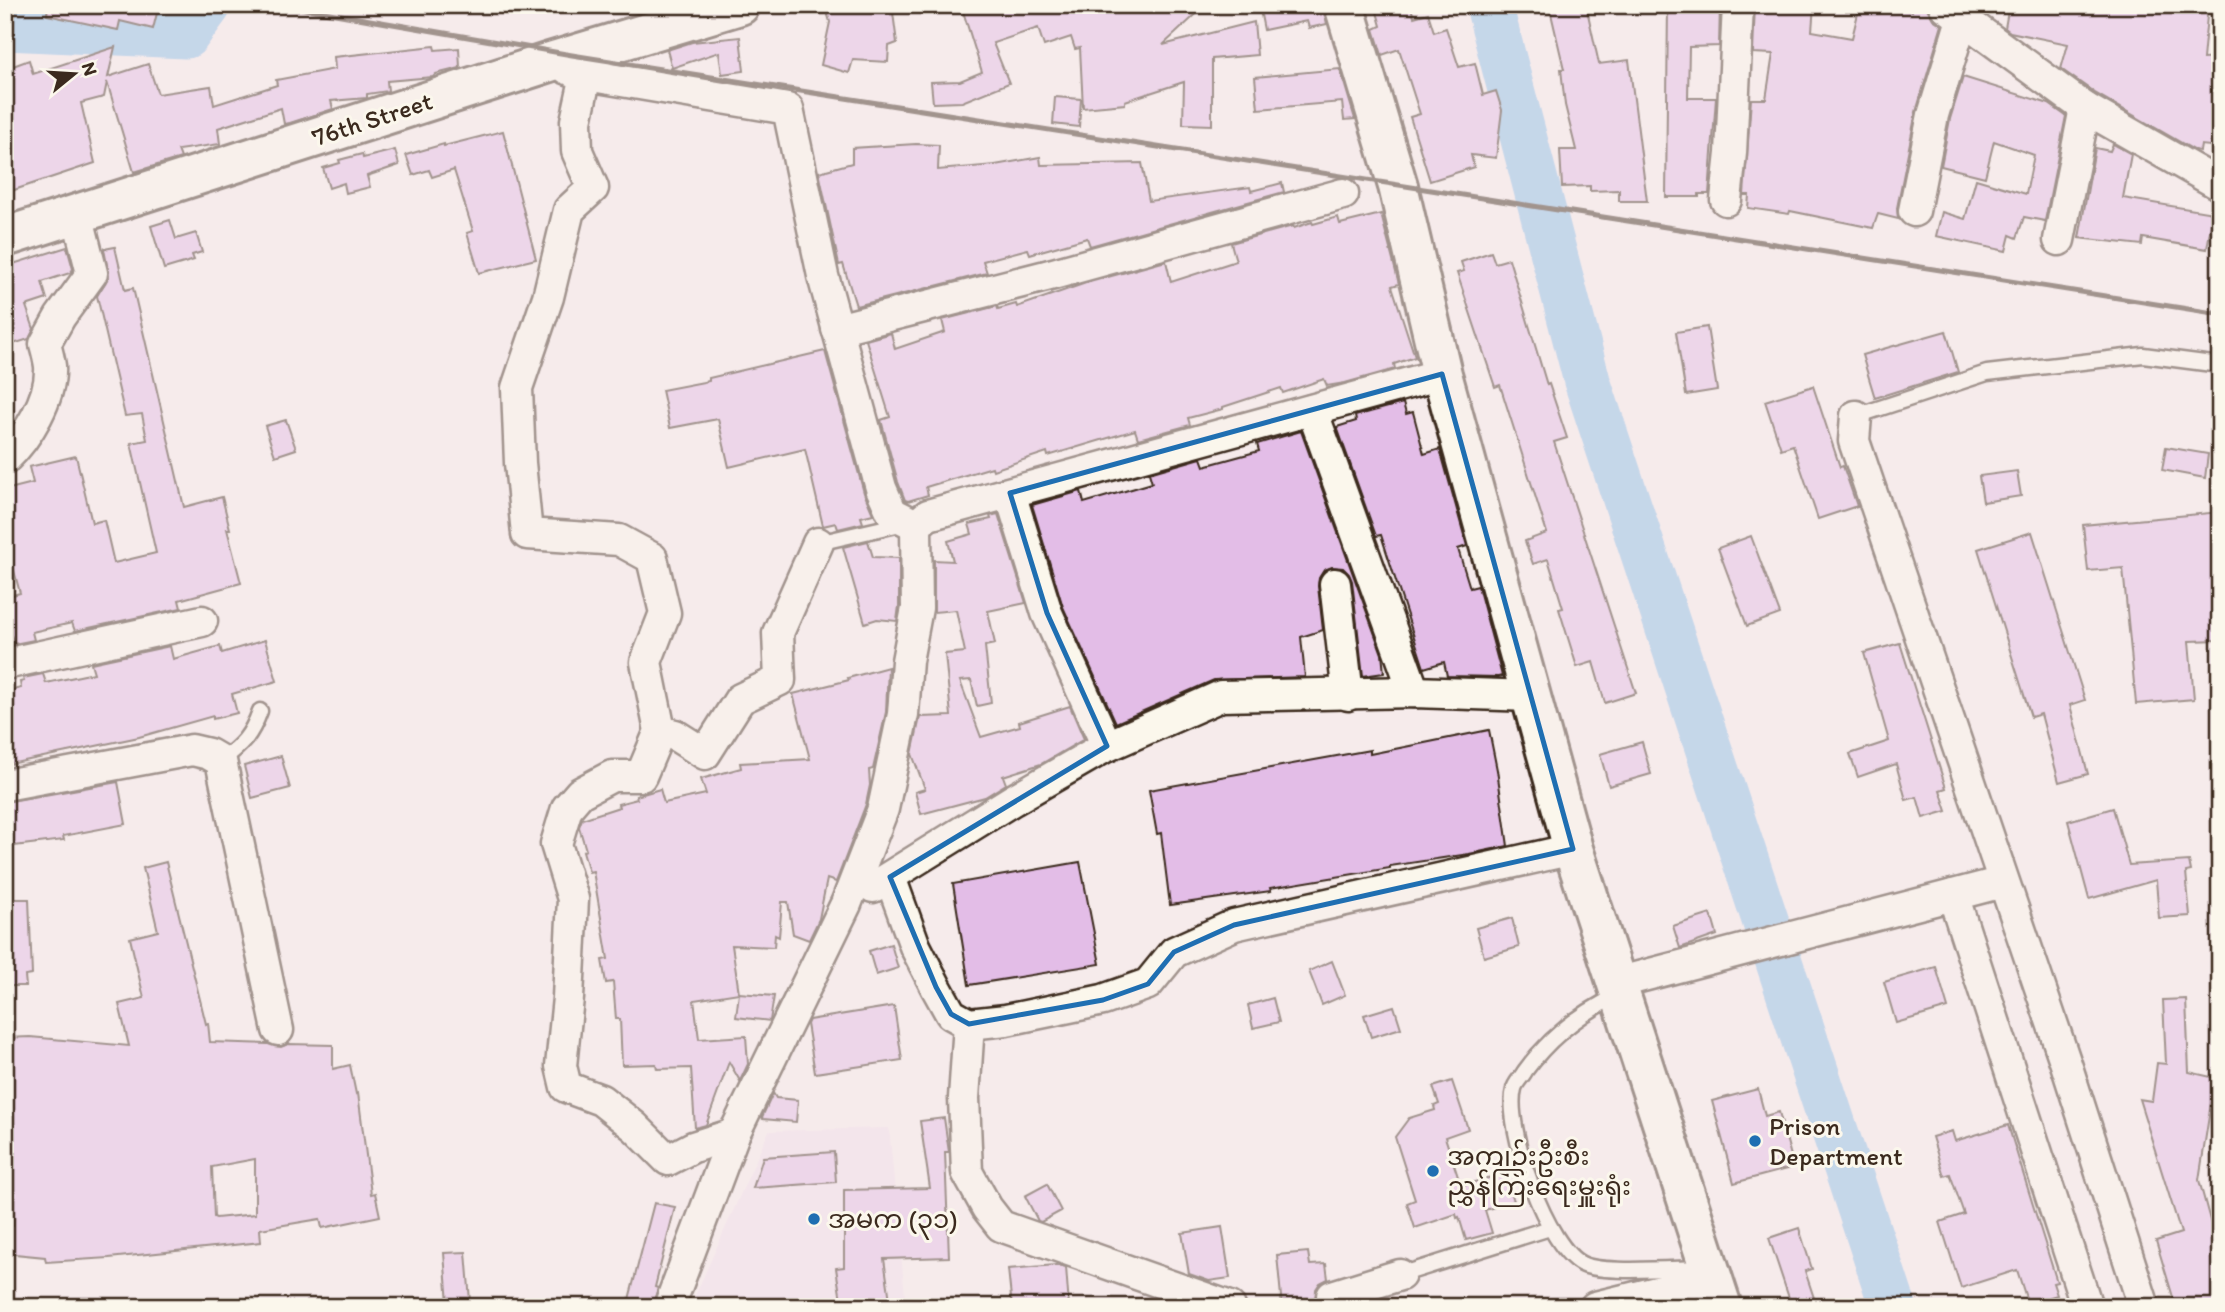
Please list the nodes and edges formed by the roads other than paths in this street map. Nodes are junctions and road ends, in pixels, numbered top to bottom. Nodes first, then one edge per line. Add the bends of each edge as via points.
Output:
1 (740, 5) edge
2 (1344, 5) edge
3 (1738, 5) edge
4 (1953, 12) edge
5 (550, 62) junction
6 (586, 75) junction
7 (2085, 108) junction
8 (2220, 185) edge
9 (1343, 194) dead end
10 (1726, 200) dead end
11 (1914, 211) dead end
12 (77, 214) junction
13 (5, 237) edge
14 (2059, 240) dead end
15 (837, 329) junction
16 (2220, 365) edge
17 (1442, 374) junction
18 (1312, 410) junction
19 (1856, 416) joint
20 (5, 459) edge
21 (1010, 493) junction
22 (913, 524) junction
23 (818, 542) joint
24 (1335, 584) dead end
25 (202, 621) dead end
26 (5, 664) edge
27 (1414, 692) junction
28 (1348, 695) junction
29 (1531, 696) junction
30 (260, 711) dead end
31 (660, 731) junction
32 (1107, 746) junction
33 (221, 761) junction
34 (5, 785) edge
35 (1573, 849) junction
36 (890, 877) junction
37 (2003, 882) junction
38 (1953, 895) junction
39 (846, 904) junction
40 (1618, 988) junction
41 (969, 1024) junction
42 (278, 1030) dead end
43 (734, 1135) junction
44 (1550, 1228) junction
45 (1399, 1275) joint
46 (1715, 1284) edge
47 (669, 1307) edge
48 (1230, 1307) edge
49 (1333, 1307) edge
50 (1595, 1307) edge
51 (2087, 1307) edge
52 (2144, 1307) edge

1 - 5 street, 76th Street
2 - 17 street via 1398,186
3 - 10 street
4 - 7 street
4 - 11 street
5 - 6 street
5 - 12 street, 76th Street
6 - 15 street via 788,108
6 - 31 street via 576,121 577,151 593,188 569,210 548,297 517,388 527,534 619,540 652,558 665,613 646,662
7 - 8 street
7 - 14 street
9 - 15 street
12 - 13 street, 76th Street
12 - 20 street via 92,273 45,344 50,368 35,422
15 - 22 street via 884,498 892,513
16 - 19 lane via 2143,355 1987,373
17 - 18 street
17 - 29 street
18 - 21 street
18 - 27 street
19 - 37 street via 1854,441
21 - 22 street
21 - 32 street via 1047,613
22 - 23 lane
22 - 39 street via 917,608 904,714 883,809
23 - 31 street via 779,633 780,680 740,699 705,754 676,735
24 - 28 street
25 - 26 street
27 - 28 street
27 - 29 street
28 - 32 street via 1221,696
29 - 35 street
30 - 33 lane via 243,743
31 - 43 street via 641,776 612,776 580,793 567,808 556,844 573,900 561,1066 566,1087 601,1100 668,1160
32 - 36 street
33 - 34 street via 192,750
33 - 42 street
35 - 40 street
35 - 41 street via 1234,925 1174,952 1148,984 1103,1000
36 - 39 street
36 - 41 street via 915,946 936,987 951,1014
37 - 38 street
37 - 52 street
38 - 40 street via 1704,959
38 - 51 street
39 - 43 street
40 - 44 lane via 1566,1028 1534,1059 1514,1088 1513,1122 1537,1202
40 - 46 street
41 - 48 street via 964,1098 967,1172 1001,1226
43 - 47 street
44 - 45 lane
44 - 46 lane via 1565,1252 1584,1265
45 - 49 street via 1332,1296
46 - 50 street

